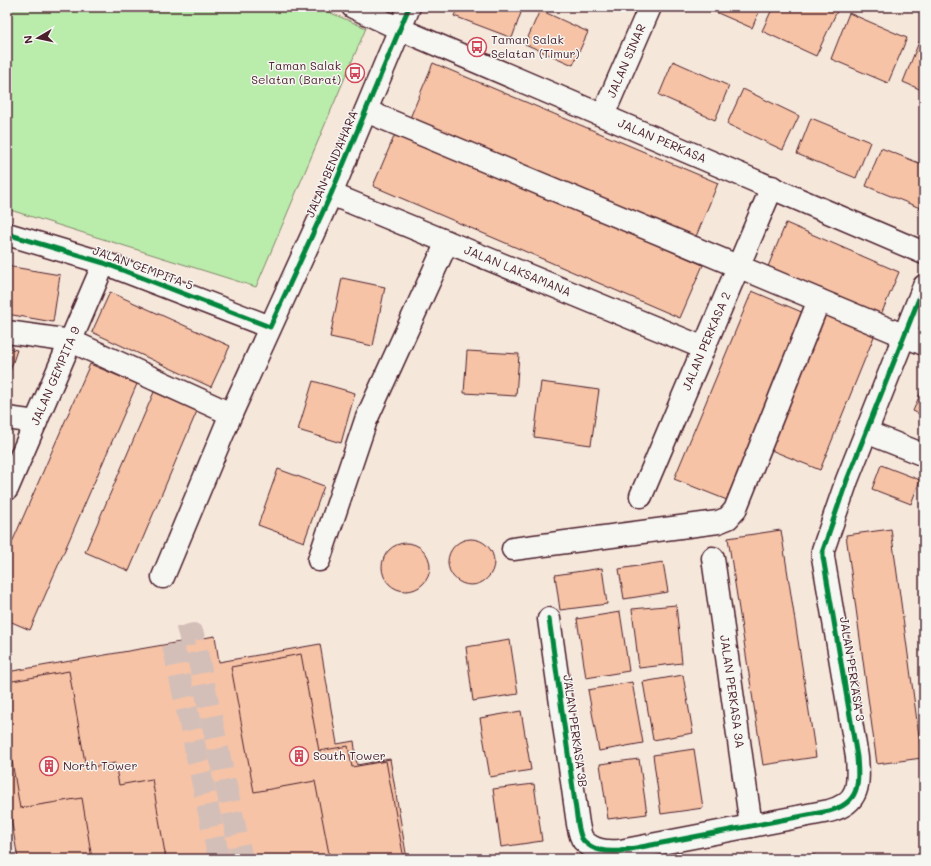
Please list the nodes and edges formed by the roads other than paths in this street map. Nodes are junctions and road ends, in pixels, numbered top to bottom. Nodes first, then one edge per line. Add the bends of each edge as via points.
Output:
1 (353, 7) edge
2 (409, 7) edge
3 (650, 7) edge
4 (400, 29) junction
5 (366, 111) junction
6 (603, 115) junction
7 (772, 187) junction
8 (331, 194) junction
9 (7, 234) edge
10 (447, 242) junction
11 (924, 253) edge
12 (104, 263) junction
13 (738, 266) junction
14 (924, 286) edge
15 (819, 300) junction
16 (270, 327) junction
17 (7, 332) edge
18 (904, 336) junction
19 (71, 342) junction
20 (924, 344) edge
21 (704, 348) junction
22 (232, 414) junction
23 (7, 418) edge
24 (36, 422) junction
25 (866, 432) junction
26 (924, 455) edge
27 (7, 489) edge
28 (641, 496) dead end
29 (513, 548) dead end
30 (713, 558) dead end
31 (318, 560) dead end
32 (163, 577) dead end
33 (549, 619) dead end
34 (751, 826) junction
35 (587, 843) joint

1 - 4 street, JALAN PERKASA
2 - 4 street, JALAN BENDAHARA
3 - 6 street, JALAN SINAR
4 - 5 street, JALAN BENDAHARA
4 - 6 street, JALAN PERKASA
5 - 8 street, JALAN BENDAHARA
5 - 13 street
6 - 7 street, JALAN PERKASA
7 - 11 street, JALAN PERKASA
7 - 13 street, JALAN PERKASA 2
8 - 10 street, JALAN LAKSAMANA
8 - 16 street, JALAN BENDAHARA
9 - 12 street, JALAN GEMPITA 5
10 - 21 street, JALAN LAKSAMANA
10 - 31 street via 366,420
12 - 16 street, JALAN GEMPITA 5
12 - 19 street, JALAN GEMPITA 9
13 - 15 street
13 - 21 street, JALAN PERKASA 2
14 - 18 street, JALAN PERKASA 3
15 - 18 street
15 - 29 street via 735,510 728,518 718,522
16 - 22 street, JALAN BENDAHARA
17 - 19 street
18 - 20 street
18 - 25 street, JALAN PERKASA 3
19 - 22 street
19 - 24 street, JALAN GEMPITA 9
21 - 28 street, JALAN PERKASA 2
22 - 32 street, JALAN BENDAHARA
23 - 24 street
24 - 27 street, JALAN GEMPITA 9
25 - 26 street
25 - 34 street, JALAN PERKASA 3 via 823,553 857,757 856,790 848,803 840,808
30 - 34 street, JALAN PERKASA 3A
33 - 35 street, JALAN PERKASA 3B via 578,824 582,839
34 - 35 street, JALAN PERKASA 3 via 620,851 606,852

